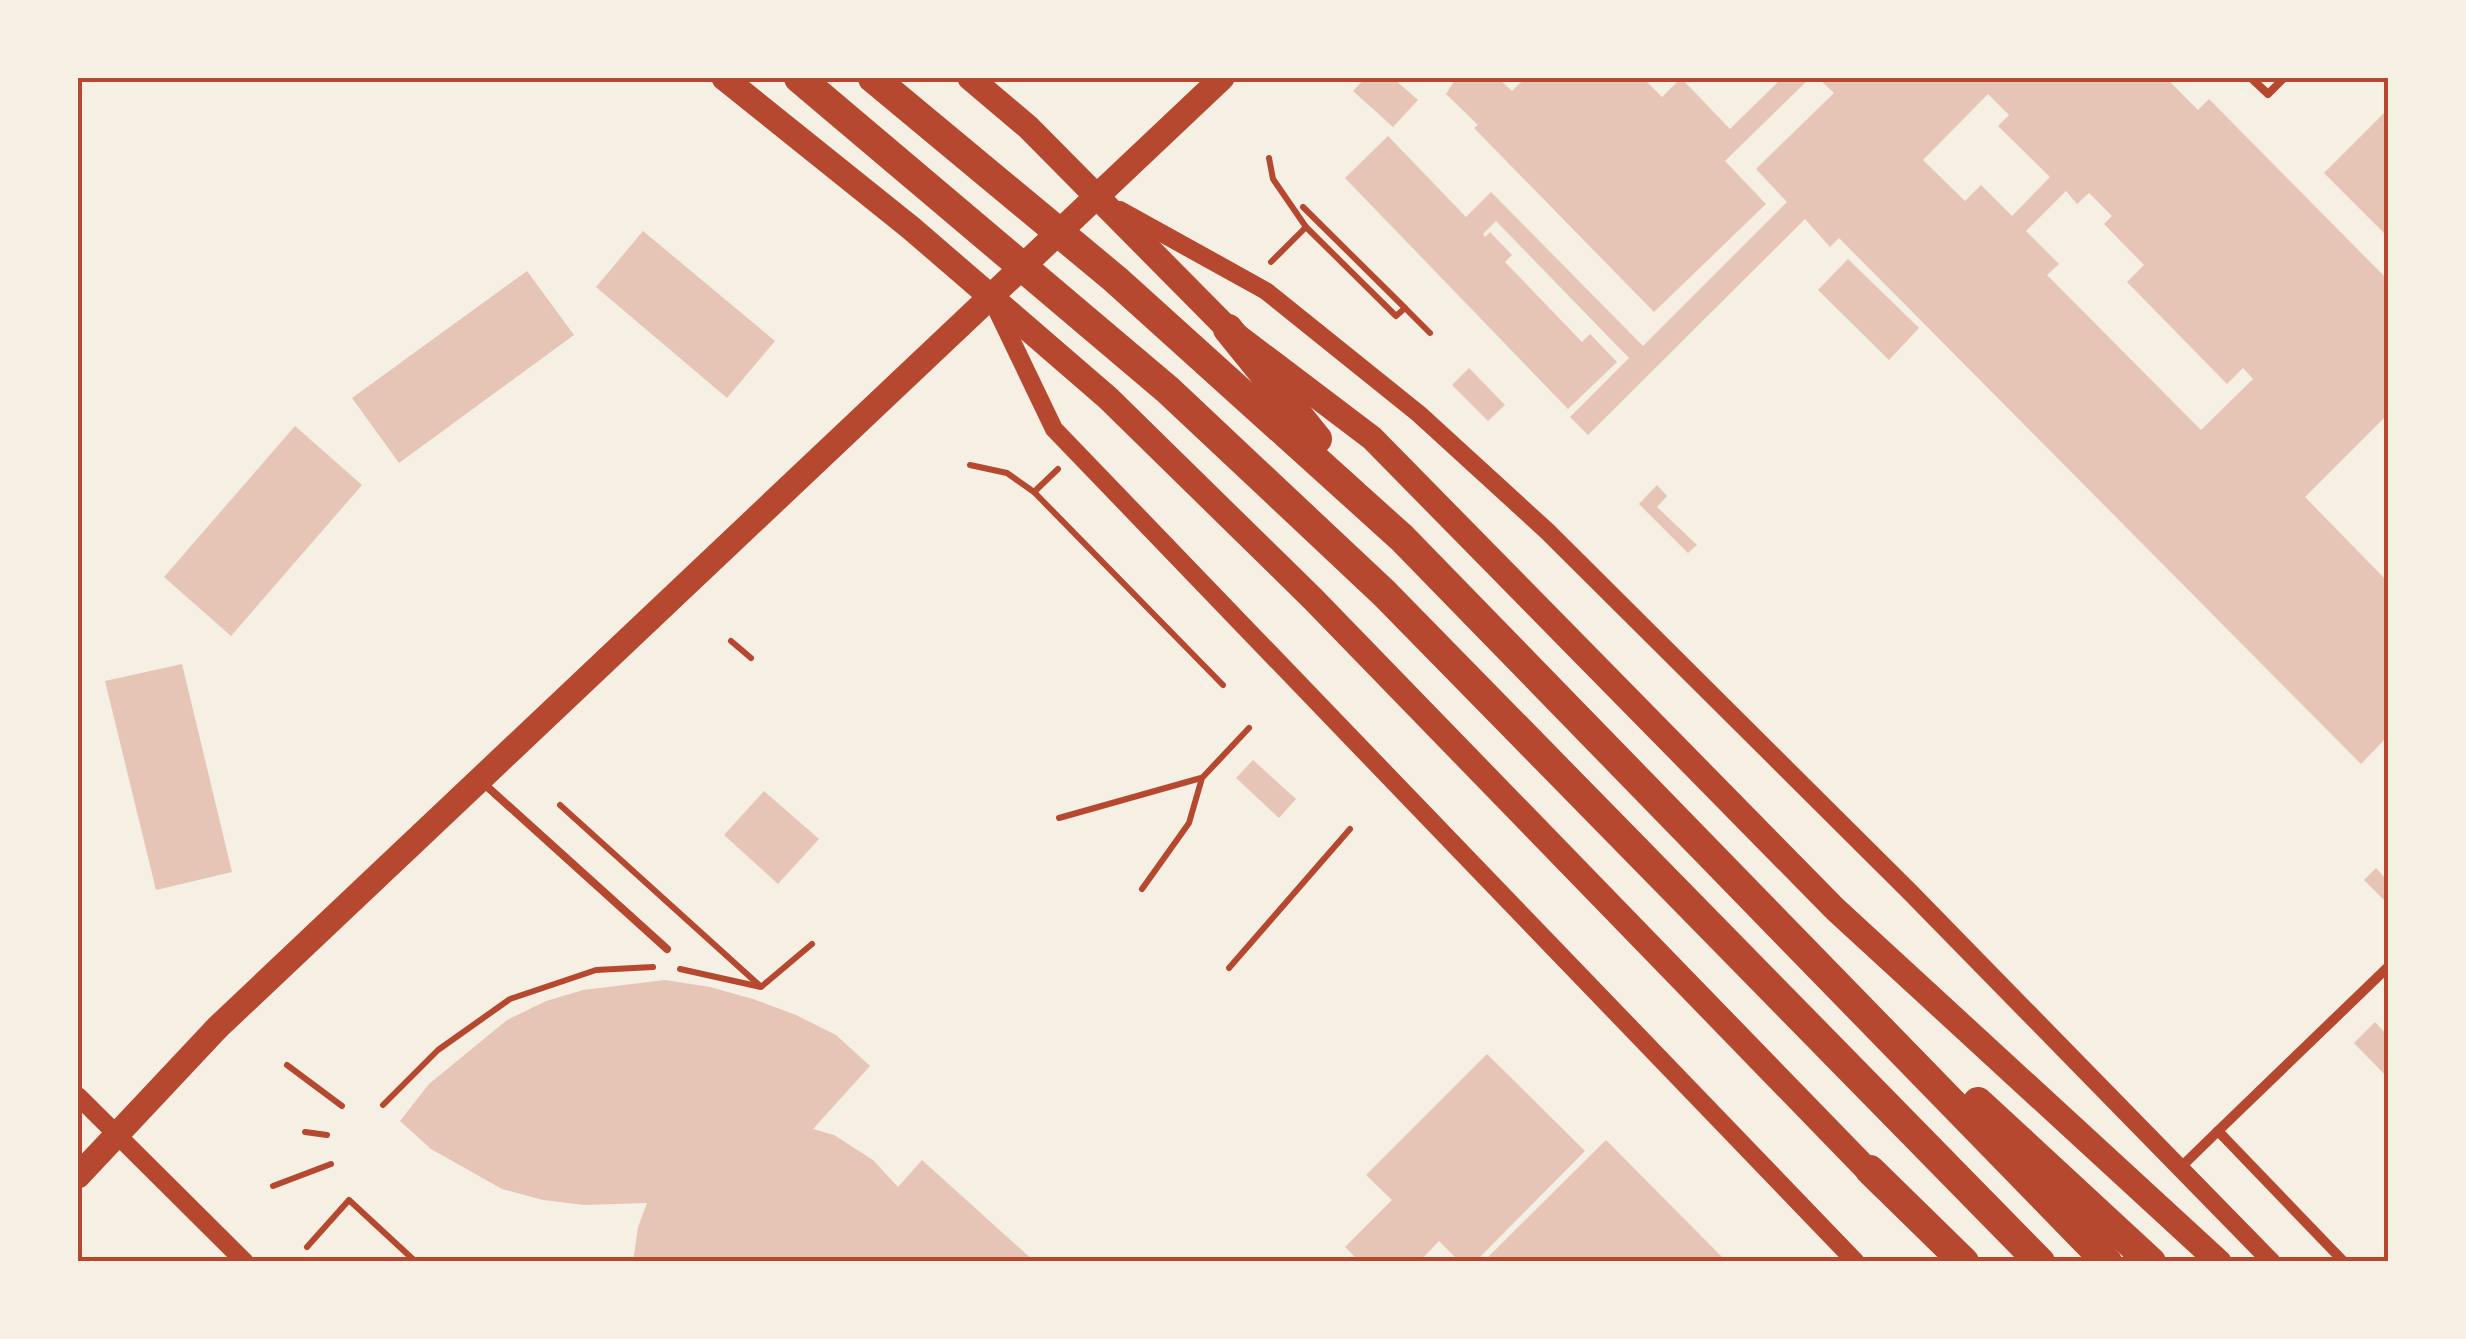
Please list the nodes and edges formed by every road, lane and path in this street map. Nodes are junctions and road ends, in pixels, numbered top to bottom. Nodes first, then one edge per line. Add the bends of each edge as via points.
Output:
1 (724, 78) edge
2 (799, 78) edge
3 (873, 78) edge
4 (970, 78) edge
5 (1222, 78) edge
6 (2252, 78) edge
7 (2284, 78) edge
8 (1269, 158) dead end
9 (1097, 198) junction
10 (1306, 227) dead end
11 (991, 298) junction
12 (1405, 308) dead end
13 (1228, 329) junction
14 (1430, 333) dead end
15 (970, 465) dead end
16 (1034, 492) dead end
17 (732, 641) dead end
18 (750, 658) dead end
19 (1248, 728) dead end
20 (478, 778) junction
21 (1202, 778) junction
22 (560, 805) dead end
23 (1060, 818) dead end
24 (1350, 829) dead end
25 (1142, 889) dead end
26 (812, 944) dead end
27 (667, 949) dead end
28 (2388, 966) edge
29 (1228, 968) dead end
30 (762, 987) junction
31 (288, 1065) dead end
32 (78, 1096) edge
33 (383, 1105) dead end
34 (342, 1106) dead end
35 (2218, 1131) junction
36 (305, 1132) dead end
37 (116, 1134) junction
38 (327, 1134) dead end
39 (331, 1164) dead end
40 (2180, 1168) junction
41 (1870, 1170) junction
42 (78, 1176) edge
43 (272, 1186) dead end
44 (307, 1247) dead end
45 (245, 1262) edge
46 (416, 1262) edge
47 (1856, 1262) edge
48 (1946, 1262) edge
49 (1964, 1262) edge
50 (2040, 1262) edge
51 (2107, 1262) edge
52 (2151, 1262) edge
53 (2219, 1262) edge
54 (2272, 1262) edge
55 (2344, 1262) edge

1 - 11 main road
2 - 50 highway via 1168,390 1371,581
3 - 51 highway via 1115,279 1402,538
4 - 9 main road
5 - 9 main road
6 - 7 lane via 2268,94
8 - 10 path via 1273,178
9 - 11 main road
9 - 13 main road
9 - 40 street via 1266,291 1419,414 1547,530
11 - 20 main road
11 - 41 main road via 1108,398 1313,598
11 - 47 street via 1054,428
12 - 14 path
13 - 52 highway via 1338,464 1892,1019
13 - 53 main road via 1372,438 1849,922
15 - 16 path via 1006,472
17 - 18 path
19 - 21 path
20 - 27 lane
20 - 37 main road
21 - 23 path
21 - 25 path via 1189,823
22 - 30 path
24 - 29 path
26 - 30 path
28 - 35 street
30 - 33 path via 667,966 596,970 510,1000 438,1050
31 - 34 path
32 - 37 street
35 - 40 street
35 - 55 street
36 - 38 path
37 - 42 main road
37 - 45 street
39 - 43 path
40 - 54 street
41 - 48 main road
41 - 49 highway
44 - 46 path via 349,1200

